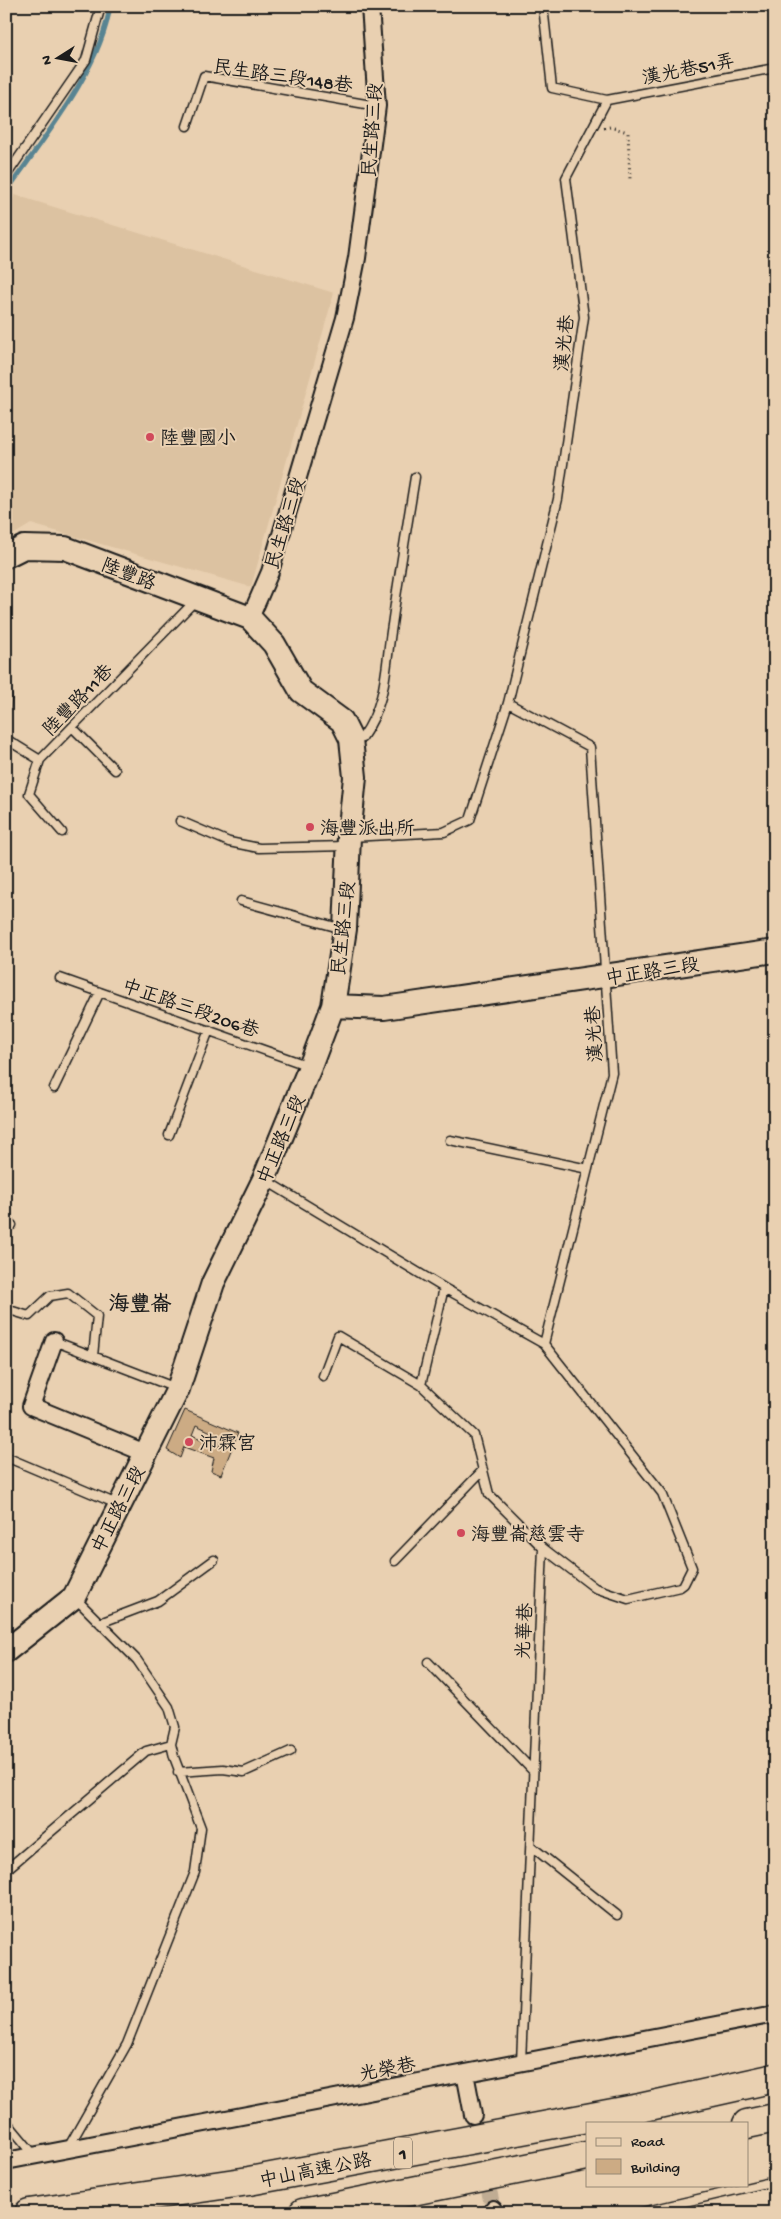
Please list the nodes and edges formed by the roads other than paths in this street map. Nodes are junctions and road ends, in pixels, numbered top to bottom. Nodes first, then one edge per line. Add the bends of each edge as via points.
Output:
1 (101, 6) edge
2 (370, 6) edge
3 (543, 6) edge
4 (775, 68) edge
5 (607, 100) junction
6 (377, 106) junction
7 (187, 126) dead end
8 (6, 176) edge
9 (415, 477) dead end
10 (6, 556) edge
11 (197, 599) junction
12 (250, 618) junction
13 (7, 696) edge
14 (508, 703) junction
15 (6, 707) edge
16 (72, 727) junction
17 (6, 739) edge
18 (351, 739) junction
19 (40, 760) junction
20 (115, 770) dead end
21 (180, 821) dead end
22 (62, 832) dead end
23 (349, 842) junction
24 (241, 901) dead end
25 (345, 929) junction
26 (775, 951) edge
27 (607, 977) junction
28 (60, 978) dead end
29 (100, 992) junction
30 (333, 1006) junction
31 (209, 1030) junction
32 (310, 1067) junction
33 (54, 1088) dead end
34 (169, 1135) dead end
35 (450, 1140) dead end
36 (588, 1169) junction
37 (264, 1179) junction
38 (444, 1288) junction
39 (6, 1309) edge
40 (54, 1341) joint
41 (544, 1344) junction
42 (93, 1356) junction
43 (323, 1376) dead end
44 (421, 1385) junction
45 (178, 1389) junction
46 (145, 1453) junction
47 (6, 1457) edge
48 (483, 1470) junction
49 (119, 1504) junction
50 (543, 1548) junction
51 (214, 1560) dead end
52 (395, 1561) dead end
53 (74, 1597) junction
54 (100, 1623) junction
55 (6, 1650) edge
56 (428, 1662) dead end
57 (172, 1744) junction
58 (291, 1751) dead end
59 (533, 1771) junction
60 (178, 1772) junction
61 (531, 1846) junction
62 (6, 1870) edge
63 (617, 1915) dead end
64 (775, 2014) edge
65 (521, 2063) junction
66 (466, 2074) junction
67 (775, 2078) edge
68 (473, 2115) tunnel mouth
69 (775, 2118) edge
70 (6, 2121) edge
71 (748, 2124) edge
72 (67, 2149) junction
73 (586, 2156) edge
74 (36, 2157) junction
75 (6, 2161) edge
76 (775, 2181) edge
77 (29, 2213) edge
78 (303, 2213) edge
79 (638, 2213) edge

1 - 8 lane via 86,60
2 - 6 street, 民生路三段
3 - 5 lane via 552,88
4 - 5 lane, 漢光巷51弄
5 - 14 lane, 漢光巷 via 566,178 583,327 558,499
6 - 7 lane, 民生路三段148巷 via 204,76
6 - 12 street, 民生路三段 via 358,258 345,318 270,572
9 - 18 lane via 390,635 386,683 370,726 362,738
10 - 11 street, 陸豐路 via 24,547 65,548
11 - 12 street, 陸豐路
11 - 16 lane, 陸豐路11巷
12 - 18 street, 民生路三段 via 274,644 301,691 342,722
13 - 15 lane
14 - 23 lane, 漢光巷 via 470,820 444,832
14 - 27 lane, 漢光巷 via 590,748
16 - 19 lane, 陸豐路11巷
16 - 20 lane
17 - 19 lane
18 - 23 street, 民生路三段 via 355,777
19 - 22 lane, 陸豐路11巷 via 29,794
21 - 23 lane, 漢光巷 via 229,842 259,848
23 - 25 street, 民生路三段
24 - 25 lane
25 - 30 street, 民生路三段
26 - 27 street, 中正路三段
27 - 30 street, 中正路三段 via 384,1008
27 - 36 lane, 漢光巷 via 612,1073
28 - 29 lane, 中正路三段206巷
29 - 31 lane, 中正路三段206巷
29 - 33 lane
30 - 32 street, 中正路三段
31 - 32 lane, 中正路三段206巷
31 - 34 lane
32 - 37 street, 中正路三段
35 - 36 lane
36 - 41 lane, 漢光巷
37 - 38 lane
37 - 45 street, 中正路三段 via 213,1282
38 - 41 lane
38 - 44 lane
39 - 42 lane via 30,1316 50,1296 68,1293 97,1316
40 - 42 lane
40 - 46 street via 31,1406
41 - 50 lane via 662,1493 692,1568 680,1587 628,1599 595,1588
42 - 45 lane
43 - 44 lane via 338,1336
44 - 48 lane via 474,1436
45 - 46 street, 中正路三段
46 - 49 street, 中正路三段
47 - 49 lane
48 - 50 lane via 489,1494
48 - 52 lane
49 - 53 street, 中正路三段
50 - 59 lane, 光華巷
51 - 54 lane via 158,1601
53 - 54 lane
53 - 55 street, 中正路三段
54 - 57 lane via 137,1660 169,1707 175,1727
56 - 59 lane
57 - 60 lane
57 - 62 lane via 146,1751
58 - 60 lane via 244,1772 223,1769
59 - 61 lane, 光華巷
60 - 72 lane via 201,1828 195,1872 127,2044
61 - 63 lane
61 - 65 lane, 光華巷
64 - 65 street, 光榮巷
65 - 66 street, 光榮巷
66 - 68 street
66 - 72 street, 光榮巷
67 - 77 highway, 中山高速公路 / 1 via 640,2108 249,2181
69 - 71 highway
70 - 74 lane
72 - 74 street, 光榮巷
73 - 78 highway, 1
74 - 75 street, 光榮巷
76 - 79 lane

